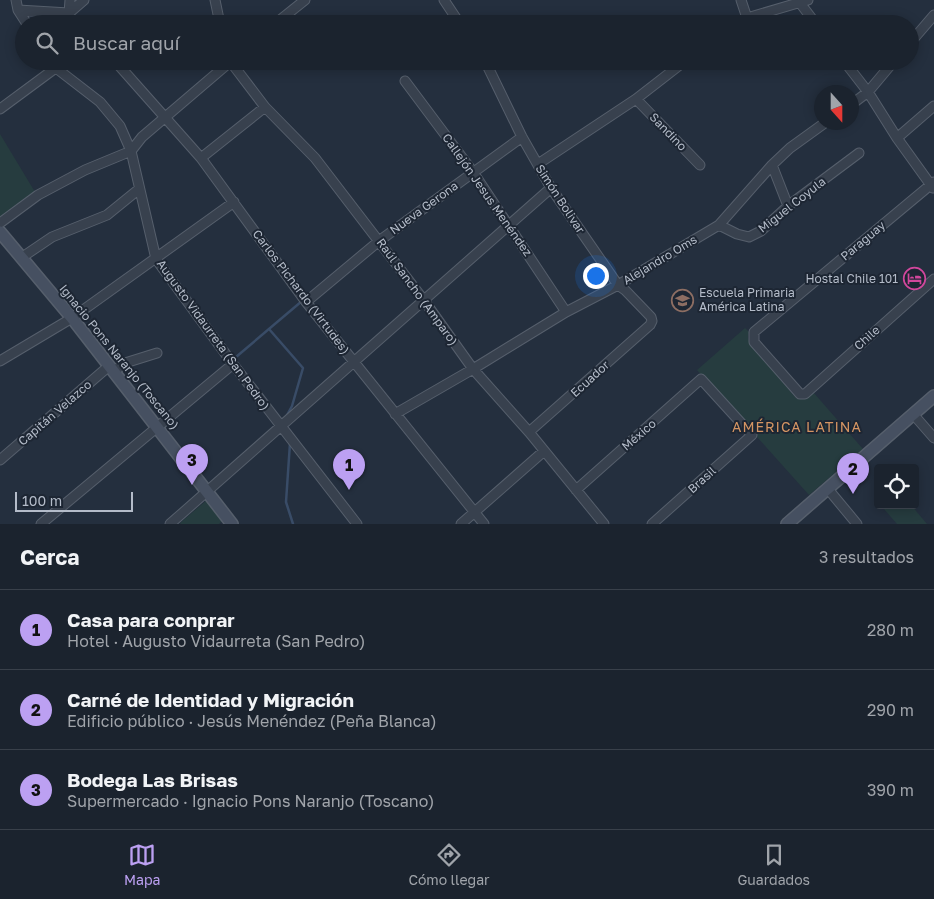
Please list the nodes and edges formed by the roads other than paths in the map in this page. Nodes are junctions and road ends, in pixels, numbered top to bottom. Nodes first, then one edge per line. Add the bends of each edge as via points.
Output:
1 (16, 0) edge
2 (70, 0) edge
3 (84, 0) edge
4 (214, 0) edge
5 (305, 0) edge
6 (444, 0) edge
7 (741, 0) edge
8 (804, 2) edge
9 (18, 10) junction
10 (68, 13) junction
11 (21, 15) edge
12 (218, 15) edge
13 (286, 15) edge
14 (454, 15) edge
15 (746, 15) edge
16 (758, 15) edge
17 (811, 15) edge
18 (934, 15) edge
19 (919, 32) edge
20 (47, 70) edge
21 (61, 70) edge
22 (123, 70) edge
23 (220, 70) edge
24 (237, 70) edge
25 (489, 70) edge
26 (673, 70) edge
27 (851, 70) edge
28 (886, 70) edge
29 (405, 82) dead end
30 (868, 92) junction
31 (636, 99) junction
32 (859, 99) edge
33 (934, 106) edge
34 (265, 107) junction
35 (0, 109) edge
36 (166, 117) junction
37 (815, 130) edge
38 (522, 137) junction
39 (897, 138) junction
40 (131, 151) junction
41 (859, 153) dead end
42 (201, 158) junction
43 (538, 164) junction
44 (700, 165) dead end
45 (772, 165) junction
46 (474, 172) junction
47 (933, 185) edge
48 (550, 188) junction
49 (138, 189) junction
50 (234, 202) junction
51 (788, 206) junction
52 (0, 223) edge
53 (510, 224) junction
54 (719, 225) junction
55 (0, 232) edge
56 (379, 240) junction
57 (21, 258) junction
58 (156, 259) junction
59 (934, 279) edge
60 (618, 285) junction
61 (423, 299) junction
62 (306, 302) junction
63 (566, 312) junction
64 (72, 318) junction
65 (650, 324) joint
66 (157, 353) dead end
67 (0, 361) edge
68 (355, 363) junction
69 (232, 364) junction
70 (112, 369) junction
71 (473, 369) junction
72 (800, 394) joint
73 (934, 396) edge
74 (395, 414) junction
75 (913, 414) junction
76 (280, 426) junction
77 (157, 427) junction
78 (529, 432) junction
79 (752, 435) joint
80 (934, 438) edge
81 (544, 452) junction
82 (0, 460) edge
83 (828, 489) junction
84 (576, 490) junction
85 (208, 491) junction
86 (474, 512) junction
87 (41, 524) edge
88 (170, 524) edge
89 (232, 524) edge
90 (357, 524) edge
91 (461, 524) edge
92 (484, 524) edge
93 (604, 524) edge
94 (652, 524) edge
95 (787, 524) edge
96 (857, 524) edge

1 - 9 street
2 - 10 street
3 - 10 street
4 - 12 street
5 - 13 street
6 - 14 street
7 - 15 street
8 - 16 street
8 - 17 street
9 - 10 street
9 - 11 street
18 - 19 street
20 - 35 street
21 - 40 street, Augusto Vidaurreta (San Pedro) via 100,102 120,126
22 - 36 street, Carlos Pichardo (Virtudes)
23 - 36 street
24 - 34 street, Raúl Sancho (Amparo)
25 - 38 street, Simón Bolivar
26 - 31 street
27 - 30 street
28 - 30 street
29 - 46 street, Callejón Jesus Menéndez
30 - 32 street
30 - 39 street
31 - 43 street
31 - 44 street, Sandino
33 - 39 street
34 - 42 street
34 - 56 street, Raúl Sancho (Amparo) via 315,158
36 - 40 street via 142,136
36 - 42 street, Carlos Pichardo (Virtudes)
37 - 45 street, Alejandro Oms
38 - 43 street, Simón Bolivar
38 - 46 street, Nueva Gerona
39 - 47 street
40 - 49 street, Augusto Vidaurreta (San Pedro)
40 - 52 street via 84,170 46,191
41 - 51 street, Miguel Coyula
42 - 50 street, Carlos Pichardo (Virtudes)
43 - 48 street, Simón Bolivar
45 - 51 street
45 - 54 street, Alejandro Oms
46 - 53 street, Callejón Jesus Menéndez
46 - 56 street, Nueva Gerona
47 - 72 street, Paraguay via 754,332 754,342
48 - 53 street
48 - 60 street, Simón Bolivar
49 - 57 street via 107,215 52,237
49 - 58 street, Augusto Vidaurreta (San Pedro)
50 - 58 street
50 - 62 street, Carlos Pichardo (Virtudes)
51 - 54 street, Miguel Coyula via 760,232 749,237
53 - 61 street
53 - 63 street, Callejón Jesus Menéndez
54 - 60 street, Alejandro Oms
55 - 57 street, Ignacio Pons Naranjo (Toscano)
56 - 61 street, Raúl Sancho (Amparo)
56 - 62 street, Nueva Gerona
57 - 64 street, Ignacio Pons Naranjo (Toscano)
58 - 64 street
58 - 69 street, Augusto Vidaurreta (San Pedro)
59 - 72 street, Chile via 805,394
60 - 63 street, Alejandro Oms
60 - 65 street, Simón Bolivar via 650,317
61 - 68 street
61 - 71 street, Raúl Sancho (Amparo)
62 - 68 street, Carlos Pichardo (Virtudes)
63 - 71 street, Alejandro Oms
64 - 67 street
64 - 70 street, Ignacio Pons Naranjo (Toscano)
65 - 78 street, Ecuador
66 - 70 street, Capitán Velazco
68 - 74 street, Carlos Pichardo (Virtudes)
68 - 76 street
69 - 76 street, Augusto Vidaurreta (San Pedro)
69 - 77 street
70 - 77 street, Ignacio Pons Naranjo (Toscano)
70 - 82 street, Capitán Velazco
71 - 74 street, Alejandro Oms
71 - 78 street, Raúl Sancho (Amparo)
73 - 75 street
74 - 86 street, Carlos Pichardo (Virtudes)
75 - 80 street
75 - 83 street
76 - 85 street
76 - 90 street, Augusto Vidaurreta (San Pedro)
77 - 85 street, Ignacio Pons Naranjo (Toscano)
77 - 87 street
78 - 81 street, Raúl Sancho (Amparo)
79 - 84 street, México via 701,380
79 - 94 street, Brasil
81 - 84 street, Raúl Sancho (Amparo)
81 - 86 street
83 - 95 street
83 - 96 street
84 - 93 street, Raúl Sancho (Amparo)
85 - 88 street
85 - 89 street, Ignacio Pons Naranjo (Toscano)
86 - 91 street
86 - 92 street, Carlos Pichardo (Virtudes)

